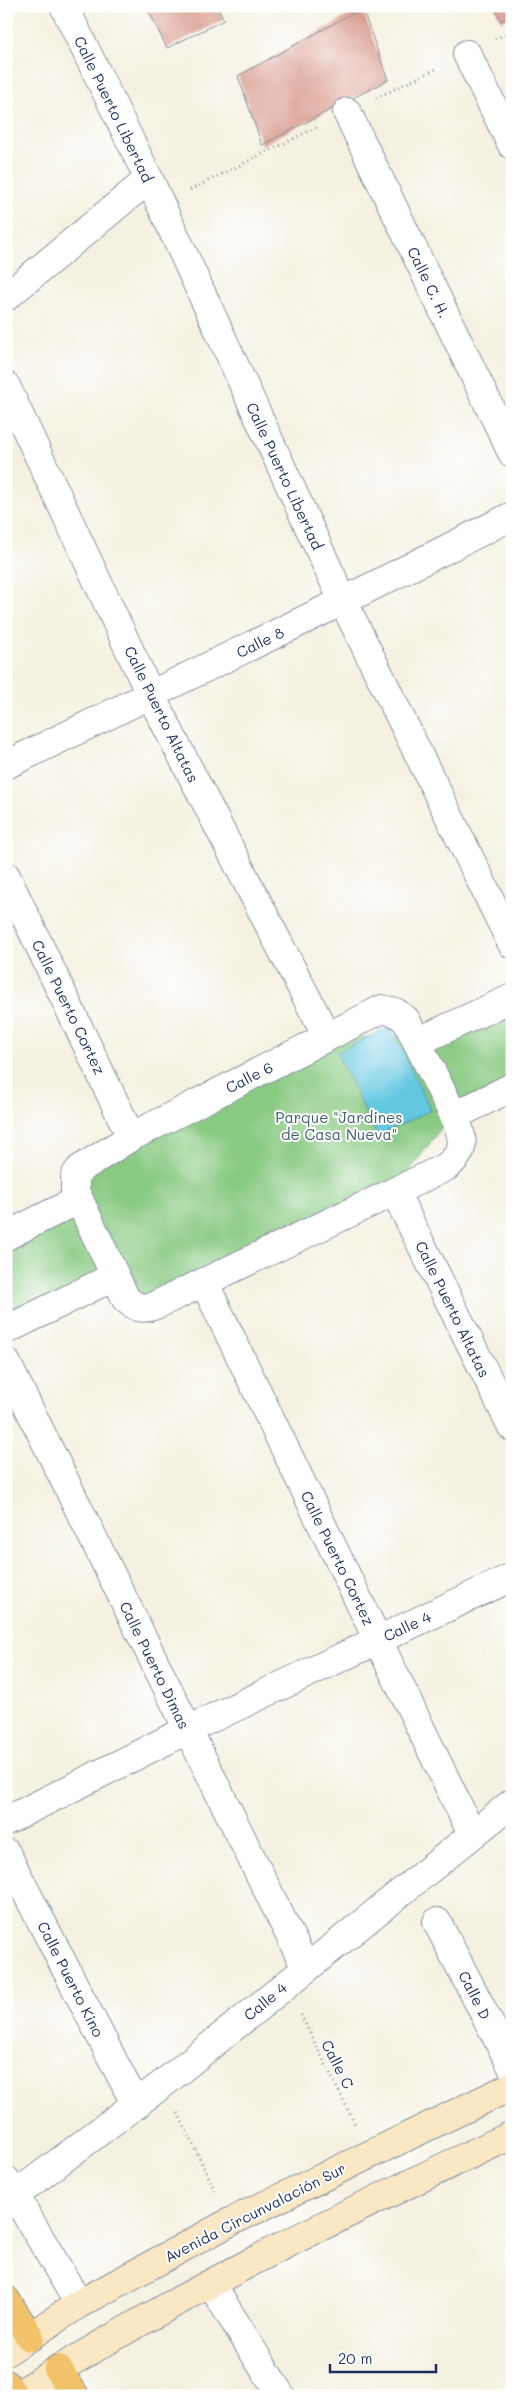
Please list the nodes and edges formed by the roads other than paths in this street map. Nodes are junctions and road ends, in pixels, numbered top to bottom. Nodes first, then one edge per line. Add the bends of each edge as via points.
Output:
1 (64, 6) edge
2 (466, 54) dead end
3 (347, 112) dead end
4 (512, 145) edge
5 (149, 179) junction
6 (6, 297) edge
7 (6, 386) edge
8 (512, 452) edge
9 (512, 516) edge
10 (343, 601) junction
11 (151, 696) junction
12 (6, 765) edge
13 (6, 876) edge
14 (512, 944) edge
15 (512, 998) edge
16 (327, 1037) junction
17 (418, 1042) junction
18 (512, 1087) edge
19 (454, 1116) junction
20 (132, 1137) junction
21 (77, 1188) junction
22 (395, 1192) junction
23 (6, 1236) edge
24 (115, 1276) junction
25 (204, 1282) junction
26 (6, 1330) edge
27 (6, 1362) edge
28 (512, 1427) edge
29 (512, 1577) edge
30 (378, 1640) junction
31 (187, 1730) junction
32 (512, 1803) edge
33 (6, 1821) edge
34 (472, 1834) junction
35 (6, 1853) edge
36 (437, 1922) dead end
37 (296, 1976) junction
38 (512, 2067) edge
39 (512, 2086) edge
40 (136, 2105) junction
41 (512, 2135) edge
42 (11, 2187) edge
43 (211, 2284) junction
44 (6, 2300) edge
45 (79, 2304) junction
46 (30, 2337) junction
47 (6, 2352) edge
48 (58, 2369) junction
49 (6, 2384) edge
50 (15, 2396) edge
51 (75, 2396) edge
52 (281, 2396) edge

1 - 5 street, Calle Puerto Libertad
2 - 4 street
3 - 8 street, Calle C. H.
5 - 6 street
5 - 10 street, Calle Puerto Libertad
7 - 11 street, Calle Puerto Altatas
9 - 10 street, Calle 8
10 - 11 street, Calle 8
10 - 14 street, Calle Puerto Libertad
11 - 12 street, Calle 8
11 - 16 street, Calle Puerto Altatas
13 - 20 street, Calle Puerto Cortez
15 - 17 street
16 - 17 street, Calle 6 via 382,1009 402,1015
16 - 20 street, Calle 6
17 - 19 street, Calle 6
18 - 19 street
19 - 22 street, Calle 6 via 462,1142 455,1160
20 - 21 street, Calle 6 via 87,1163
21 - 23 street, Calle 6
21 - 24 street
22 - 25 street, Calle 6
22 - 28 street, Calle Puerto Altatas
24 - 25 street, Calle 6 via 126,1299 139,1308 156,1305
24 - 26 street
25 - 30 street, Calle Puerto Cortez
27 - 31 street, Calle Puerto Dimas
29 - 30 street, Calle 4
30 - 31 street, Calle 4
30 - 34 street, Calle Puerto Cortez
31 - 33 street, Calle 4
31 - 37 street, Calle Puerto Dimas
32 - 34 street, Calle 4
34 - 37 street, Calle 4
35 - 40 street, Calle Puerto Kino
36 - 38 street, Calle D
37 - 40 street, Calle 4
39 - 45 street, Avenida Circunvalación Sur via 230,2222
40 - 42 street, Calle 4
41 - 43 street via 384,2195
42 - 45 street
43 - 48 street
43 - 52 street
44 - 46 highway
45 - 46 street, Avenida Circunvalación Sur
46 - 47 street, Avenida Circunvalación Sur
48 - 50 street
48 - 51 highway
49 - 50 highway

